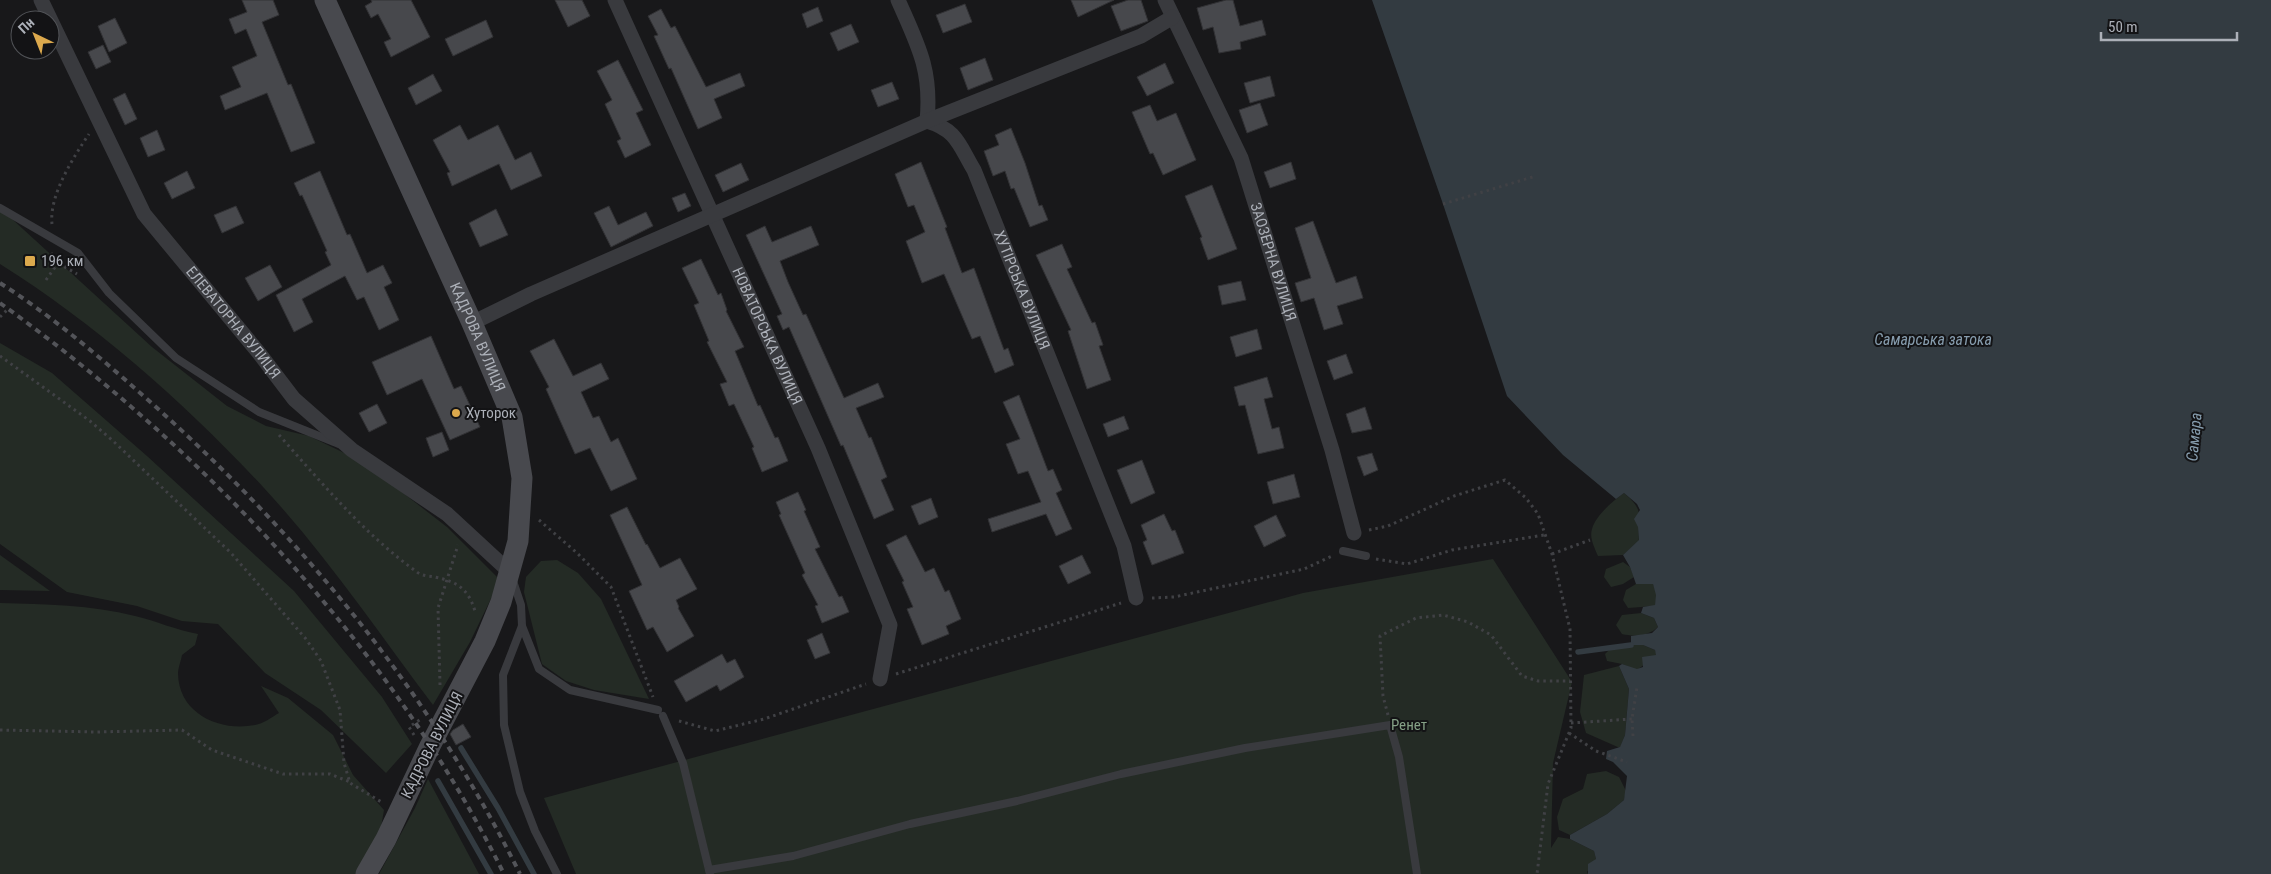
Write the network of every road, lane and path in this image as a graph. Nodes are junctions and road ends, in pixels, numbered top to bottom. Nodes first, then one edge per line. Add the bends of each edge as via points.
1 (41, 0) edge
2 (325, 0) edge
3 (615, 0) edge
4 (898, 0) edge
5 (1165, 0) edge
6 (1173, 17) junction
7 (99, 120) junction
8 (927, 121) junction
9 (1536, 176) dead end
10 (1443, 204) dead end
11 (0, 208) edge
12 (712, 214) junction
13 (34, 229) junction
14 (53, 240) junction
15 (58, 263) junction
16 (84, 278) dead end
17 (46, 280) dead end
18 (8, 309) dead end
19 (0, 316) edge
20 (472, 323) junction
21 (0, 356) edge
22 (278, 434) dead end
23 (352, 450) junction
24 (521, 505) junction
25 (463, 529) junction
26 (1354, 533) joint
27 (1544, 535) junction
28 (1590, 540) dead end
29 (1343, 551) joint
30 (1552, 554) junction
31 (1366, 556) joint
32 (511, 574) junction
33 (446, 580) junction
34 (1136, 598) junction
35 (522, 626) junction
36 (485, 641) junction
37 (880, 679) junction
38 (1570, 681) junction
39 (1637, 687) dead end
40 (441, 690) dead end
41 (660, 713) junction
42 (428, 715) dead end
43 (1632, 719) junction
44 (1571, 723) junction
45 (1390, 725) junction
46 (0, 730) edge
47 (1569, 733) junction
48 (1633, 736) dead end
49 (418, 740) dead end
50 (1627, 762) dead end
51 (350, 783) junction
52 (397, 814) junction
53 (710, 872) edge
54 (366, 874) edge
55 (557, 874) edge
56 (1417, 874) edge
57 (1537, 874) edge

1 - 7 street, ЕЛЕВАТОРНА ВУЛИЦЯ
2 - 20 street, КАДРОВА ВУЛИЦЯ
3 - 12 street, НОВАТОРСЬКА ВУЛИЦЯ
4 - 8 street via 922,53 928,78
5 - 6 street, ЗАОЗЕРНА ВУЛИЦЯ
6 - 8 street via 1141,36
6 - 26 street, ЗАОЗЕРНА ВУЛИЦЯ via 1241,158 1332,450
7 - 14 path via 69,165 56,197 51,219
7 - 23 street, ЕЛЕВАТОРНА ВУЛИЦЯ via 144,214 294,399
8 - 12 street
8 - 34 street, ХУТІРСЬКА ВУЛИЦЯ via 943,126 954,136 974,170 1124,546
9 - 10 path
11 - 13 lane
12 - 20 street
12 - 37 street, НОВАТОРСЬКА ВУЛИЦЯ via 818,448 890,625
13 - 14 lane
13 - 15 path
14 - 23 lane via 78,253 110,293 176,358 258,412
15 - 16 path
15 - 17 path
18 - 19 path
20 - 24 street, КАДРОВА ВУЛИЦЯ via 512,417 522,478
21 - 51 path via 112,440 231,552 306,639 321,661 340,710 344,763
22 - 33 path via 344,507 392,553 419,574
23 - 25 street, ЕЛЕВАТОРНА ВУЛИЦЯ via 448,514
24 - 32 street, КАДРОВА ВУЛИЦЯ
24 - 41 path via 611,587
25 - 32 street, ЕЛЕВАТОРНА ВУЛИЦЯ
25 - 33 path
26 - 27 path via 1388,526 1454,496 1505,480 1526,498 1538,514
27 - 30 path
27 - 31 path via 1452,550 1407,564 1383,562
28 - 30 path
29 - 31 lane
29 - 34 path via 1304,569 1174,597
30 - 38 path via 1570,629
32 - 35 lane via 521,605
32 - 36 street, КАДРОВА ВУЛИЦЯ
33 - 36 path via 455,582 471,597
33 - 40 path via 438,608
34 - 37 path
35 - 41 lane via 539,669 570,690
35 - 55 lane via 503,675 504,725 520,792 535,832
36 - 52 street, КАДРОВА ВУЛИЦЯ
37 - 41 path via 764,719 715,731
38 - 44 path
38 - 45 path via 1538,681 1522,676 1491,634 1468,622 1443,615 1416,618 1380,636 1383,696
39 - 43 path
41 - 53 lane via 683,763
42 - 49 path via 409,727
43 - 44 path
43 - 48 path
44 - 47 path
45 - 53 lane via 1245,748 1121,774 910,824 793,856
45 - 56 lane via 1399,757
46 - 51 path via 182,730 212,750 283,774 330,774
47 - 50 path via 1596,751
47 - 57 path via 1548,784
51 - 52 path
52 - 54 street, КАДРОВА ВУЛИЦЯ

